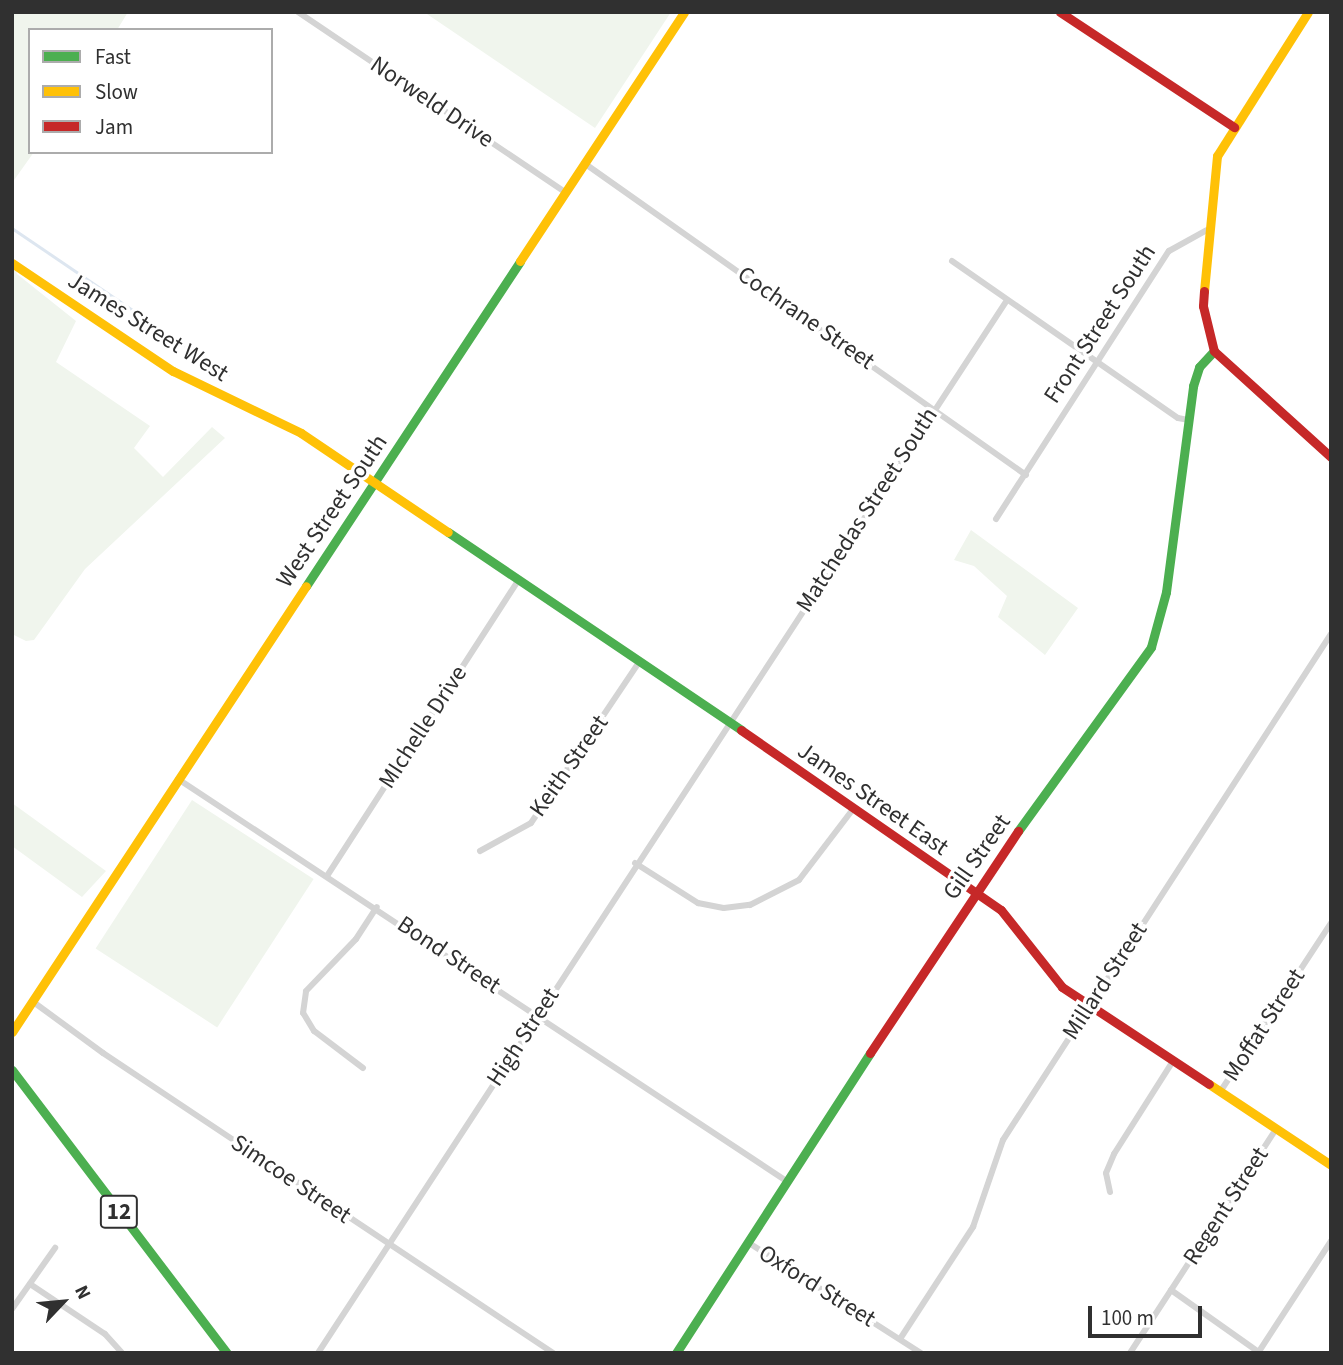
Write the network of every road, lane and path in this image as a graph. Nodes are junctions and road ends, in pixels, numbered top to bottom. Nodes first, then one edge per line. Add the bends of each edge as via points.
1 (298, 12) edge
2 (684, 12) edge
3 (1060, 12) edge
4 (1308, 12) edge
5 (1234, 127) junction
6 (584, 163) junction
7 (565, 192) junction
8 (1208, 230) junction
9 (952, 261) dead end
10 (12, 263) edge
11 (1007, 300) junction
12 (1214, 351) junction
13 (1095, 361) junction
14 (934, 408) junction
15 (1188, 420) junction
16 (1331, 457) edge
17 (1026, 475) junction
18 (374, 483) junction
19 (996, 519) dead end
20 (519, 579) junction
21 (1331, 634) edge
22 (640, 661) junction
23 (728, 721) junction
24 (178, 779) junction
25 (853, 809) junction
26 (480, 851) dead end
27 (635, 863) junction
28 (327, 876) junction
29 (974, 892) junction
30 (377, 907) junction
31 (1331, 923) edge
32 (32, 1001) junction
33 (1089, 1005) junction
34 (537, 1015) junction
35 (12, 1032) edge
36 (1173, 1061) junction
37 (363, 1068) dead end
38 (12, 1070) edge
39 (1220, 1092) junction
40 (1276, 1129) junction
41 (1331, 1165) edge
42 (788, 1182) junction
43 (1110, 1192) dead end
44 (1331, 1241) edge
45 (749, 1243) junction
46 (388, 1244) junction
47 (55, 1248) dead end
48 (30, 1284) junction
49 (1171, 1290) junction
50 (12, 1309) edge
51 (900, 1339) junction
52 (1259, 1352) edge
53 (122, 1353) edge
54 (227, 1353) edge
55 (318, 1353) edge
56 (553, 1353) edge
57 (677, 1353) edge
58 (921, 1353) edge
59 (1130, 1353) edge

1 - 7 street, Norweld Drive
2 - 6 main road, West Street South
3 - 5 main road
4 - 5 main road
5 - 8 main road via 1217,156
6 - 7 main road, West Street South
6 - 14 street, Cochrane Street
7 - 18 main road, West Street South
8 - 12 main road via 1203,306
8 - 13 street, Front Street South via 1169,251
9 - 11 street
10 - 18 main road, James Street West via 173,371 207,391 286,424
11 - 13 street
11 - 14 street, Matchedas Street South
12 - 15 main road, Gill Street via 1197,370
12 - 16 main road
13 - 15 street
13 - 17 street, Front Street South
14 - 17 street, Cochrane Street
14 - 23 street, Matchedas Street South
15 - 29 main road, Gill Street via 1166,592 1151,647
17 - 19 street, Front Street South
18 - 20 main road, James Street East
18 - 24 main road, West Street South
20 - 22 main road, James Street East
20 - 28 street, MIchelle Drive
21 - 33 street, Millard Street
22 - 23 main road, James Street East
22 - 26 street, Keith Street via 531,823
23 - 25 main road, James Street East
23 - 27 street, High Street
24 - 28 street, Bond Street
24 - 32 main road, West Street South
25 - 27 street via 799,880 750,905 724,908 698,903
25 - 29 main road, James Street East
27 - 34 street, High Street
28 - 30 street, Bond Street
29 - 33 main road, James Street East via 1017,925 1051,976
29 - 42 main road, Gill Street
30 - 34 street, Bond Street
30 - 37 street via 356,939 306,991 303,1013 314,1031
31 - 39 street, Moffat Street
32 - 35 main road, West Street South
32 - 46 street, Simcoe Street
33 - 36 main road, James Street East
33 - 51 street, Millard Street via 1003,1140 973,1227
34 - 42 street, Bond Street
34 - 46 street, High Street
36 - 39 main road, James Street East
36 - 43 street via 1114,1154 1106,1172
38 - 54 main road, 12
39 - 40 main road, James Street East
40 - 41 main road, James Street East
40 - 49 street, Regent Street
42 - 45 main road, Gill Street
44 - 52 street
45 - 51 street, Oxford Street
45 - 57 main road, Gill Street
46 - 55 street, High Street
46 - 56 street, Simcoe Street
47 - 48 street
48 - 50 street
48 - 53 street via 104,1334
49 - 52 street
49 - 59 street, Regent Street
51 - 58 street, Oxford Street

